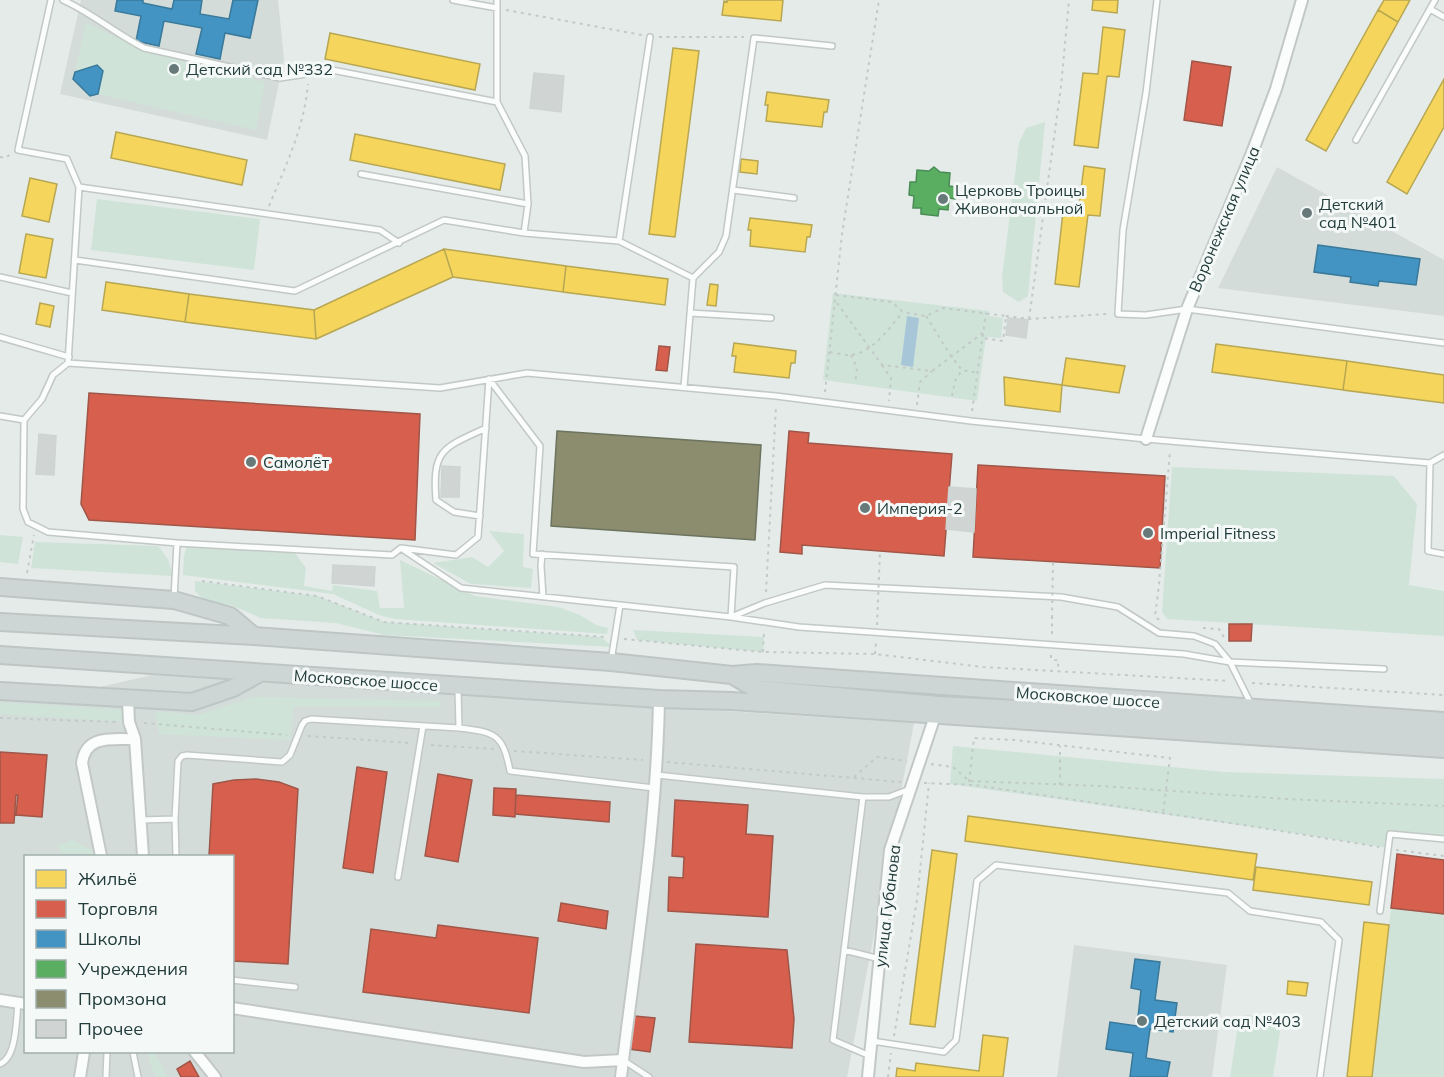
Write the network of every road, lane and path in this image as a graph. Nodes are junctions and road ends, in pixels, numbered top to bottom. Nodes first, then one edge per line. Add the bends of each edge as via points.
1 (51, 0) edge
2 (63, 0) edge
3 (453, 0) edge
4 (497, 0) edge
5 (879, 0) edge
6 (1069, 0) edge
7 (1157, 0) edge
8 (1302, 0) edge
9 (1436, 0) edge
10 (497, 8) junction
11 (1430, 9) junction
12 (1444, 17) edge
13 (650, 36) junction
14 (754, 38) junction
15 (832, 46) dead end
16 (309, 73) junction
17 (497, 102) junction
18 (1356, 140) dead end
19 (361, 174) dead end
20 (79, 187) junction
21 (733, 190) junction
22 (794, 198) dead end
23 (528, 204) junction
24 (265, 214) junction
25 (524, 233) junction
26 (619, 241) junction
27 (399, 243) junction
28 (75, 260) junction
29 (0, 277) edge
30 (693, 278) junction
31 (72, 293) junction
32 (836, 295) junction
33 (835, 302) junction
34 (1187, 309) junction
35 (903, 312) junction
36 (690, 313) junction
37 (986, 313) junction
38 (1118, 314) junction
39 (926, 316) junction
40 (1006, 316) junction
41 (771, 318) dead end
42 (1029, 319) junction
43 (984, 332) junction
44 (0, 337) edge
45 (983, 338) junction
46 (1444, 343) edge
47 (869, 347) junction
48 (830, 352) junction
49 (851, 355) junction
50 (951, 356) junction
51 (69, 360) junction
52 (882, 365) junction
53 (962, 370) junction
54 (932, 371) junction
55 (978, 373) junction
56 (489, 379) junction
57 (855, 383) dead end
58 (684, 387) junction
59 (776, 396) junction
60 (952, 396) dead end
61 (824, 401) junction
62 (888, 410) junction
63 (916, 414) junction
64 (0, 416) edge
65 (24, 420) junction
66 (971, 421) junction
67 (486, 428) junction
68 (1146, 439) junction
69 (1171, 441) junction
70 (1444, 455) edge
71 (1430, 463) junction
72 (480, 516) junction
73 (36, 526) junction
74 (177, 543) junction
75 (401, 548) junction
76 (880, 551) dead end
77 (542, 554) junction
78 (1444, 554) edge
79 (1053, 562) dead end
80 (27, 574) dead end
81 (202, 581) dead end
82 (0, 587) edge
83 (543, 597) junction
84 (174, 600) junction
85 (765, 603) junction
86 (620, 605) junction
87 (731, 617) junction
88 (0, 622) edge
89 (765, 622) junction
90 (877, 624) dead end
91 (1052, 624) dead end
92 (1163, 626) dead end
93 (1197, 628) dead end
94 (254, 636) junction
95 (614, 638) junction
96 (763, 652) junction
97 (0, 655) edge
98 (611, 662) junction
99 (1230, 662) junction
100 (1238, 662) junction
101 (1384, 669) dead end
102 (1057, 670) dead end
103 (260, 673) junction
104 (732, 675) junction
105 (458, 686) junction
106 (756, 689) junction
107 (0, 692) edge
108 (659, 699) junction
109 (128, 700) junction
110 (732, 701) junction
111 (937, 710) junction
112 (1257, 715) junction
113 (0, 718) edge
114 (1444, 721) edge
115 (129, 722) junction
116 (423, 726) junction
117 (459, 728) junction
118 (1444, 734) edge
119 (298, 736) junction
120 (135, 739) junction
121 (420, 744) junction
122 (1060, 746) junction
123 (1444, 749) edge
124 (506, 750) junction
125 (658, 761) junction
126 (920, 763) junction
127 (657, 775) junction
128 (853, 777) junction
129 (929, 783) junction
130 (969, 783) junction
131 (913, 785) junction
132 (1060, 785) junction
133 (656, 789) junction
134 (1166, 789) junction
135 (863, 796) junction
136 (1444, 806) edge
137 (1163, 814) junction
138 (175, 819) junction
139 (141, 820) junction
140 (1444, 839) edge
141 (1388, 848) junction
142 (101, 855) edge
143 (143, 855) edge
144 (176, 855) edge
145 (1444, 856) edge
146 (398, 877) dead end
147 (1380, 911) dead end
148 (844, 950) junction
149 (880, 959) junction
150 (234, 980) edge
151 (294, 987) dead end
152 (0, 1000) edge
153 (22, 1003) edge
154 (234, 1008) edge
155 (872, 1041) junction
156 (893, 1044) junction
157 (84, 1053) edge
158 (107, 1053) edge
159 (133, 1053) edge
160 (196, 1053) edge
161 (870, 1056) junction
162 (623, 1060) junction
163 (0, 1064) edge
164 (80, 1077) edge
165 (105, 1077) edge
166 (138, 1077) edge
167 (215, 1077) edge
168 (621, 1077) edge
169 (650, 1077) edge
170 (868, 1077) edge
171 (888, 1077) edge
172 (1320, 1077) edge

1 - 20 lane via 18,150 67,159
2 - 16 lane via 144,48 280,78
3 - 10 lane
4 - 10 lane
5 - 32 path
6 - 42 path
7 - 38 lane via 1123,230
8 - 34 street, Воронежская улица via 1276,89
9 - 11 lane
10 - 13 path
10 - 17 lane
11 - 12 lane
11 - 18 lane
13 - 14 path
13 - 26 lane
14 - 15 lane
14 - 21 lane
16 - 17 lane via 332,70
16 - 24 path via 306,108 292,153
17 - 23 lane via 525,156
19 - 23 lane
20 - 24 lane
20 - 28 lane
21 - 22 lane
21 - 30 lane via 726,236 719,252
23 - 25 lane
24 - 27 lane via 380,230
25 - 26 lane
25 - 27 lane via 444,220
26 - 30 lane
27 - 28 lane via 296,291
28 - 31 lane
29 - 31 lane
30 - 36 lane
31 - 51 lane
32 - 33 path
32 - 35 path via 892,302
33 - 47 path
33 - 48 path
34 - 38 lane via 1146,315
34 - 46 lane
34 - 68 street, Воронежская улица
35 - 39 path
35 - 47 path
36 - 41 lane
36 - 58 lane
37 - 39 path via 943,308
37 - 40 path
37 - 43 path
38 - 42 path
39 - 50 path
40 - 42 path
40 - 45 path via 1003,340
43 - 45 path
43 - 50 path
44 - 51 lane
45 - 55 path
47 - 49 path
47 - 52 path
48 - 49 path
48 - 61 path
49 - 57 path via 857,368
50 - 53 path
50 - 54 path
51 - 56 lane via 440,388
51 - 65 lane via 53,375 42,399
52 - 54 path
52 - 62 path via 891,378
53 - 55 path
53 - 60 path
54 - 63 path via 920,382
55 - 66 path
56 - 58 lane via 527,373
56 - 67 lane
56 - 77 lane via 540,446 533,554
58 - 59 lane
59 - 61 lane
59 - 85 path
61 - 62 lane
62 - 63 lane
63 - 66 lane
64 - 65 lane
65 - 73 lane via 23,509 28,522
66 - 68 lane
67 - 72 lane
67 - 72 lane via 455,442 441,454 434,474 436,500 454,512
68 - 69 lane
69 - 71 lane
69 - 92 path via 1155,616
70 - 71 lane
71 - 78 lane via 1428,551
72 - 75 lane via 478,537 456,555
73 - 74 lane via 48,532
73 - 80 path
74 - 75 lane via 392,555
74 - 84 lane
75 - 83 lane via 461,588
76 - 90 path, bridge
77 - 83 lane
77 - 87 lane via 734,567
79 - 91 path, bridge
81 - 95 path via 317,596 384,622
82 - 84 main road
83 - 86 lane
84 - 94 main road via 230,616
85 - 87 lane
85 - 99 lane via 825,585 1061,597 1118,607 1159,633 1194,636 1215,644
86 - 87 lane
86 - 95 lane
87 - 89 lane
88 - 94 main road, Московское шоссе
89 - 96 path
89 - 99 lane via 1184,654
93 - 100 path via 1219,629
94 - 98 main road, Московское шоссе
95 - 96 path
95 - 98 lane
96 - 102 path via 875,654 983,667
97 - 103 main road, Московское шоссе
98 - 104 main road, Московское шоссе
99 - 100 lane
99 - 112 lane
100 - 101 lane
103 - 105 main road, Московское шоссе
103 - 109 main road via 233,688 192,702
104 - 106 main road, Московское шоссе
104 - 112 main road, Московское шоссе via 757,673
105 - 108 main road, Московское шоссе
105 - 117 lane
106 - 110 main road, Московское шоссе
106 - 111 main road, Московское шоссе
107 - 109 main road
108 - 110 main road, Московское шоссе
108 - 125 street
109 - 115 street
110 - 111 main road, Московское шоссе
111 - 112 main road, Московское шоссе
111 - 123 main road, Московское шоссе
111 - 126 street, улица Губанова
112 - 114 main road, Московское шоссе
112 - 118 main road, Московское шоссе
113 - 115 path
115 - 119 path
115 - 120 street
116 - 117 lane
116 - 119 lane via 311,719 302,724
116 - 121 lane
117 - 124 lane via 486,731
119 - 121 path
119 - 138 lane via 290,755 282,762 182,756 178,761
120 - 139 street
120 - 142 street via 97,741 83,753
121 - 124 path
121 - 146 lane
122 - 130 path via 974,738
122 - 132 path
122 - 134 path via 1170,758
124 - 125 path
124 - 133 lane via 510,771
125 - 127 street
125 - 128 path
126 - 128 path via 878,757
126 - 130 path via 953,767
126 - 131 street, улица Губанова
127 - 133 street
127 - 135 lane
128 - 131 path
129 - 130 path
129 - 131 path
129 - 156 path via 917,900
130 - 132 path
130 - 137 path
131 - 135 lane via 890,797
131 - 149 street, улица Губанова via 890,850
132 - 134 path
133 - 162 street
134 - 136 path
134 - 137 path
135 - 148 lane
137 - 141 path
138 - 139 lane
138 - 144 lane
139 - 143 street
140 - 141 lane via 1390,834
141 - 145 path
141 - 147 lane
148 - 149 lane
148 - 161 lane via 833,1040
149 - 155 street, улица Губанова
150 - 151 lane
152 - 153 street
153 - 163 lane via 12,1052
154 - 162 street via 584,1062
155 - 156 lane
155 - 161 street, улица Губанова
156 - 171 path
156 - 172 lane via 944,1052 956,1040 977,881 996,865 1228,893 1250,911 1321,922 1338,940
157 - 164 street
158 - 165 lane
159 - 166 lane
160 - 167 street
161 - 170 street, улица Губанова
162 - 168 street
162 - 169 lane

